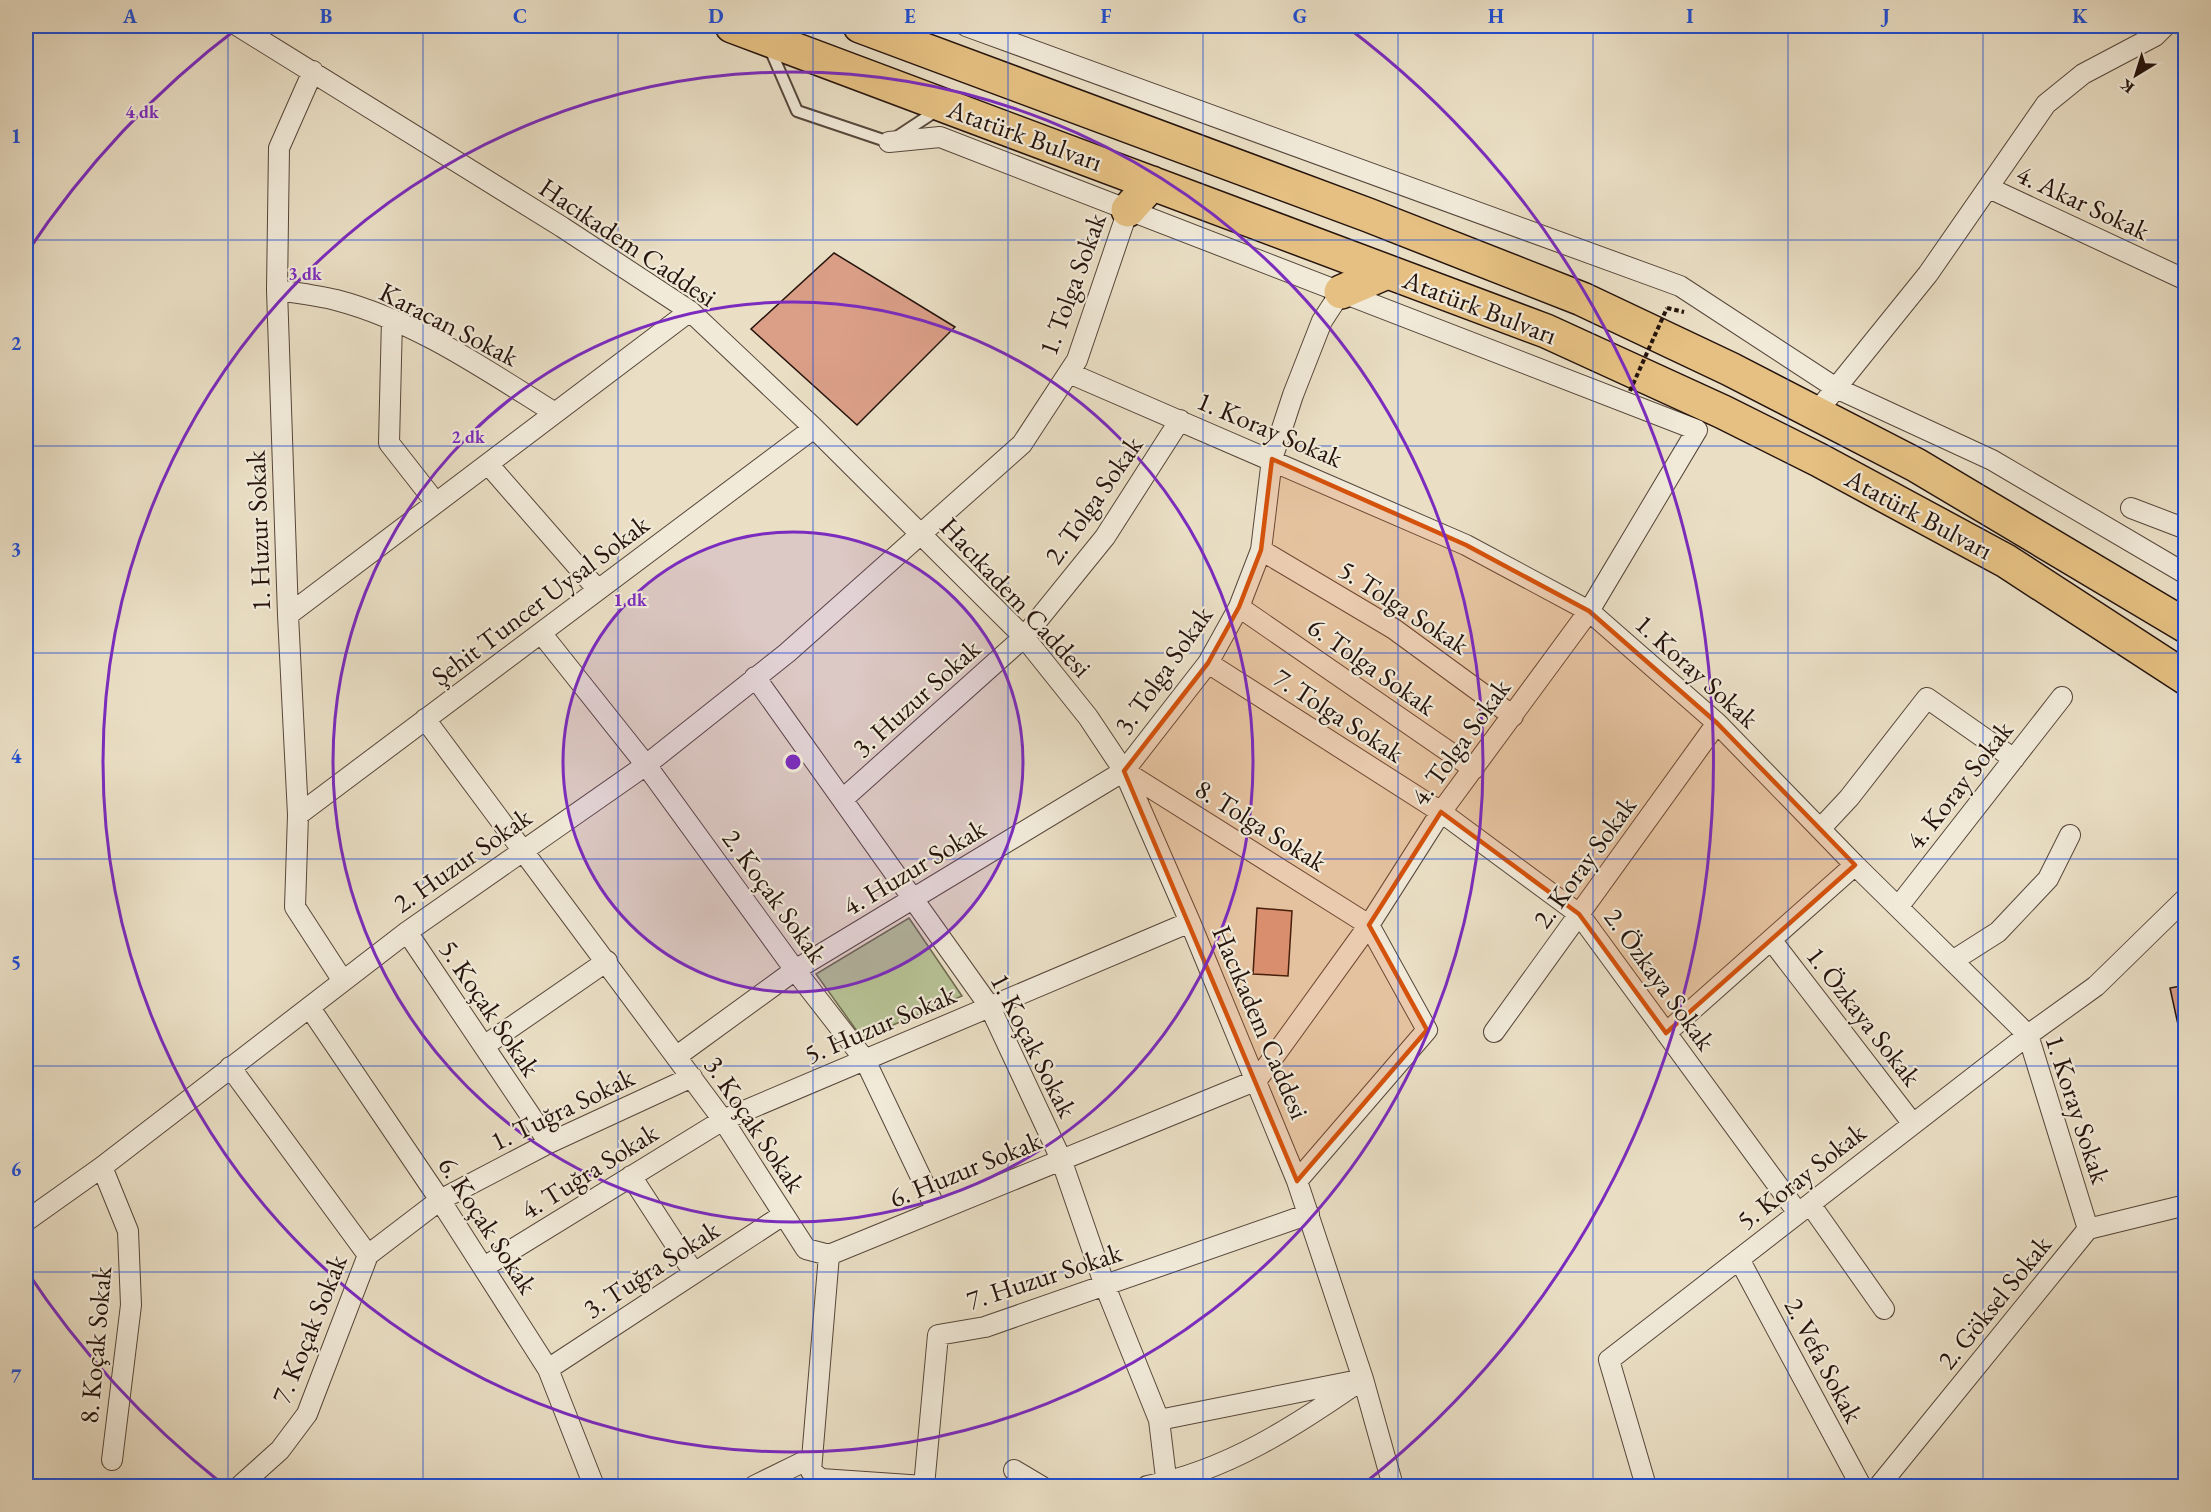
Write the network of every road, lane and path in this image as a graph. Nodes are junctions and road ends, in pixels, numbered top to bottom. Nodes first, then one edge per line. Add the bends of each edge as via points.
1 (238, 26) edge
2 (732, 26) edge
3 (860, 26) edge
4 (966, 26) edge
5 (2165, 26) edge
6 (766, 38) junction
7 (313, 71) junction
8 (944, 105) junction
9 (889, 142) junction
10 (1152, 183) junction
11 (1989, 188) junction
12 (1128, 210) junction
13 (1387, 272) junction
14 (2186, 280) edge
15 (277, 290) junction
16 (1341, 292) junction
17 (1667, 308) dead end
18 (690, 311) junction
19 (392, 319) junction
20 (1069, 373) junction
21 (1836, 388) junction
22 (1630, 391) dead end
23 (555, 413) junction
24 (1815, 414) junction
25 (1180, 420) junction
26 (1710, 421) junction
27 (814, 428) junction
28 (1272, 459) junction
29 (488, 464) junction
30 (436, 503) junction
31 (2131, 508) dead end
32 (2186, 529) edge
33 (920, 533) junction
34 (1261, 550) junction
35 (2186, 574) edge
36 (598, 590) junction
37 (1239, 607) junction
38 (1589, 611) junction
39 (288, 615) junction
40 (2186, 626) edge
41 (541, 633) junction
42 (1024, 637) junction
43 (1208, 663) junction
44 (755, 677) junction
45 (2186, 678) edge
46 (2062, 697) dead end
47 (1513, 716) junction
48 (426, 719) junction
49 (1717, 723) junction
50 (2014, 759) junction
51 (646, 765) junction
52 (1474, 769) junction
53 (1124, 771) junction
54 (843, 800) junction
55 (1442, 812) junction
56 (298, 815) junction
57 (1820, 828) junction
58 (2070, 835) dead end
59 (524, 848) junction
60 (1855, 865) junction
61 (914, 898) junction
62 (2186, 898) edge
63 (1898, 907) junction
64 (1580, 914) junction
65 (1190, 922) junction
66 (1369, 925) junction
67 (407, 932) junction
68 (1772, 941) junction
69 (1954, 960) junction
70 (607, 961) junction
71 (795, 970) junction
72 (343, 981) junction
73 (990, 1007) junction
74 (310, 1008) junction
75 (1494, 1032) dead end
76 (1666, 1033) junction
77 (2028, 1035) junction
78 (483, 1046) junction
79 (677, 1056) junction
80 (865, 1060) junction
81 (230, 1067) junction
82 (692, 1077) junction
83 (1257, 1080) junction
84 (723, 1120) junction
85 (1913, 1124) junction
86 (549, 1143) junction
87 (1062, 1159) junction
88 (102, 1167) junction
89 (631, 1176) junction
90 (1297, 1181) junction
91 (440, 1200) junction
92 (2186, 1205) edge
93 (1804, 1208) junction
94 (936, 1209) junction
95 (1310, 1214) junction
96 (783, 1215) junction
97 (26, 1221) edge
98 (2088, 1229) junction
99 (368, 1255) junction
100 (829, 1255) junction
101 (1738, 1259) junction
102 (484, 1267) junction
103 (694, 1273) junction
104 (1105, 1286) junction
105 (1884, 1309) dead end
106 (548, 1369) junction
107 (1363, 1379) junction
108 (1159, 1420) junction
109 (811, 1458) junction
110 (112, 1460) dead end
111 (1014, 1470) dead end
112 (1160, 1485) edge
113 (240, 1486) edge
114 (594, 1486) edge
115 (754, 1486) edge
116 (924, 1486) edge
117 (1041, 1486) edge
118 (1393, 1486) edge
119 (1646, 1486) edge
120 (1861, 1486) edge
121 (1879, 1486) edge

1 - 7 street, Hacıkadem Caddesi
2 - 6 highway, Atatürk Bulvarı
3 - 24 highway, Atatürk Bulvarı via 1582,299
4 - 21 street via 1680,286
5 - 11 street via 2155,36 2083,74 2046,104
6 - 8 highway, Atatürk Bulvarı
6 - 9 lane via 797,111
7 - 15 street, 1. Huzur Sokak via 279,148
7 - 18 street, Hacıkadem Caddesi
8 - 9 lane
8 - 10 highway, Atatürk Bulvarı
9 - 12 street via 940,137
10 - 12 highway
10 - 13 highway, Atatürk Bulvarı
11 - 14 street, 4. Akar Sokak
11 - 21 street via 1928,274
12 - 16 street
12 - 20 street, 1. Tolga Sokak via 1077,360
13 - 16 highway
13 - 26 highway, Atatürk Bulvarı via 1546,331
15 - 19 street, Karacan Sokak via 335,299
15 - 39 street, 1. Huzur Sokak
16 - 26 street
16 - 28 street, 3. Tolga Sokak via 1322,321
17 - 22 path, bridge
18 - 23 street
18 - 27 street, Hacıkadem Caddesi
19 - 23 street, Karacan Sokak via 463,355
19 - 30 street via 389,443
20 - 25 street, 1. Koray Sokak
20 - 33 street, 1. Tolga Sokak via 1022,444
21 - 24 street
21 - 35 street via 1992,460
23 - 29 street
24 - 40 highway, Atatürk Bulvarı via 1916,465
25 - 28 street, 1. Koray Sokak
25 - 42 street, 2. Tolga Sokak via 1105,537
26 - 38 street, 4. Tolga Sokak
26 - 45 highway, Atatürk Bulvarı via 1819,460 2007,561
27 - 33 street, Hacıkadem Caddesi
27 - 36 street, Şehit Tuncer Uysal Sokak
28 - 34 street, 3. Tolga Sokak
28 - 38 street, 1. Koray Sokak via 1466,545
29 - 30 street
29 - 36 street
30 - 39 street
31 - 32 street
33 - 42 street, Hacıkadem Caddesi
33 - 44 street, 2. Huzur Sokak
34 - 37 street, 3. Tolga Sokak
34 - 47 street, 5. Tolga Sokak via 1394,629
36 - 41 street, Şehit Tuncer Uysal Sokak
37 - 43 street, 3. Tolga Sokak
37 - 52 street, 6. Tolga Sokak
38 - 47 street, 4. Tolga Sokak
38 - 49 street, 1. Koray Sokak
39 - 56 street, 1. Huzur Sokak
41 - 48 street, Şehit Tuncer Uysal Sokak
41 - 51 street, 2. Koçak Sokak
42 - 53 street, Hacıkadem Caddesi via 1088,717
42 - 54 street, 3. Huzur Sokak
43 - 53 street, 3. Tolga Sokak
43 - 55 street, 7. Tolga Sokak
44 - 51 street, 2. Huzur Sokak
44 - 54 street, 1. Koçak Sokak
46 - 50 street, 4. Koray Sokak
47 - 52 street, 4. Tolga Sokak
48 - 56 street, Şehit Tuncer Uysal Sokak
48 - 59 street, 3. Koçak Sokak
49 - 57 street, 1. Koray Sokak
49 - 64 street, 2. Koray Sokak
50 - 57 street via 1927,698 1849,798
50 - 63 street, 4. Koray Sokak
51 - 59 street, 2. Huzur Sokak
51 - 71 street, 2. Koçak Sokak
52 - 55 street, 4. Tolga Sokak
53 - 61 street, 4. Huzur Sokak
53 - 65 street, Hacıkadem Caddesi
53 - 66 street, 8. Tolga Sokak
54 - 61 street, 1. Koçak Sokak
55 - 64 street, 2. Özkaya Sokak
55 - 66 street, 4. Tolga Sokak
56 - 72 street, 1. Huzur Sokak via 295,907
57 - 60 street, 1. Koray Sokak
58 - 69 street via 2048,879 1998,932
59 - 67 street, 2. Huzur Sokak
59 - 70 street, 3. Koçak Sokak
60 - 63 street, 1. Koray Sokak
60 - 68 street
61 - 71 street, 4. Huzur Sokak
61 - 73 street, 1. Koçak Sokak
62 - 77 street, 5. Koray Sokak via 2096,986
63 - 69 street, 1. Koray Sokak
64 - 75 street, 2. Koray Sokak
64 - 76 street, 2. Özkaya Sokak
65 - 73 street, 5. Huzur Sokak
65 - 83 street, Hacıkadem Caddesi
66 - 83 street, 4. Tolga Sokak
66 - 90 street via 1427,1030
67 - 72 street, 2. Huzur Sokak
67 - 78 street, 5. Koçak Sokak
68 - 76 street
68 - 85 street, 1. Özkaya Sokak
69 - 77 street, 1. Koray Sokak
70 - 78 street
70 - 79 street, 3. Koçak Sokak
71 - 79 street, 4. Huzur Sokak
71 - 80 street, 2. Koçak Sokak
72 - 74 street, 2. Huzur Sokak
73 - 80 street, 5. Huzur Sokak
73 - 87 street, 1. Koçak Sokak
74 - 81 street, 2. Huzur Sokak
74 - 91 street, 6. Koçak Sokak
76 - 93 street, 2. Özkaya Sokak
77 - 85 street, 5. Koray Sokak
77 - 98 street, 1. Koray Sokak
78 - 86 street, 5. Koçak Sokak
79 - 82 street, 3. Koçak Sokak
80 - 84 street, 5. Huzur Sokak
80 - 94 street, 2. Koçak Sokak
81 - 88 street, 2. Huzur Sokak
81 - 99 street, 7. Koçak Sokak
82 - 84 street, 3. Koçak Sokak
82 - 86 street, 1. Tuğra Sokak
83 - 87 street, 6. Huzur Sokak
83 - 90 street, Hacıkadem Caddesi
84 - 89 street, 4. Tuğra Sokak
84 - 96 street, 3. Koçak Sokak
85 - 93 street, 5. Koray Sokak
86 - 91 street, 1. Tuğra Sokak
87 - 94 street, 6. Huzur Sokak
87 - 104 street, 1. Koçak Sokak
88 - 97 street, 2. Huzur Sokak
88 - 110 street, 8. Koçak Sokak via 128,1231 131,1305
89 - 102 street, 4. Tuğra Sokak
89 - 103 street
90 - 95 street, Hacıkadem Caddesi
91 - 99 street, 1. Tuğra Sokak
91 - 102 street, 6. Koçak Sokak
92 - 98 street, 2. Göksel Sokak
93 - 101 street, 5. Koray Sokak
93 - 105 street, 2. Özkaya Sokak
94 - 100 street, 6. Huzur Sokak
95 - 104 street, 7. Huzur Sokak
95 - 107 street, Hacıkadem Caddesi
96 - 100 street, 3. Koçak Sokak via 806,1249
96 - 103 street, 3. Tuğra Sokak
98 - 121 street, 2. Göksel Sokak
99 - 113 street, 7. Koçak Sokak via 307,1414 280,1450
100 - 109 street
101 - 119 street, 5. Koray Sokak via 1609,1360
101 - 120 street, 2. Vefa Sokak
102 - 106 street, 6. Koçak Sokak
103 - 106 street, 3. Tuğra Sokak
104 - 108 street, 1. Koçak Sokak
104 - 116 street, 7. Huzur Sokak via 985,1327 938,1335
106 - 114 street, 6. Koçak Sokak
107 - 108 street
107 - 112 street via 1305,1419 1241,1454
107 - 118 street, Hacıkadem Caddesi
108 - 112 street, 1. Koçak Sokak
109 - 115 street
109 - 116 street via 811,1471 821,1479
111 - 117 street

